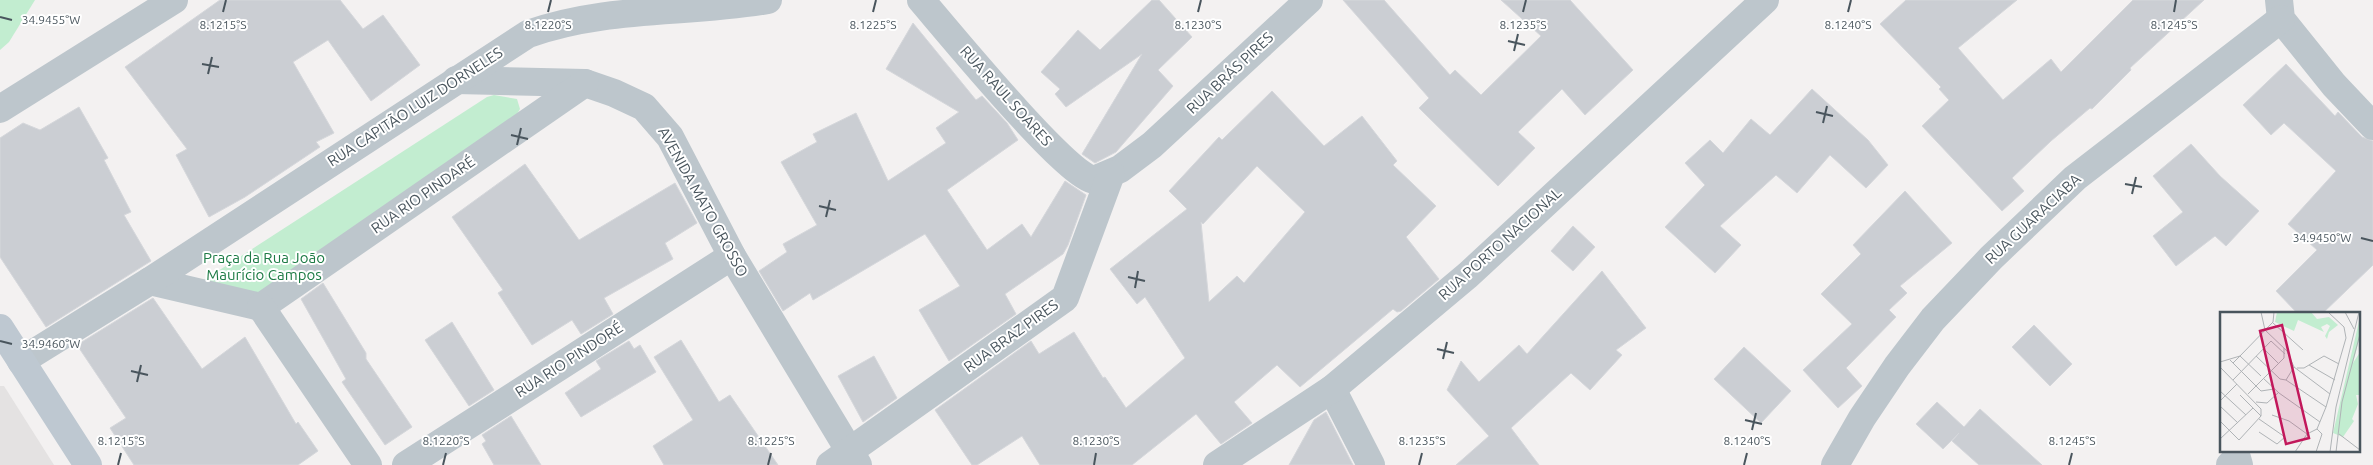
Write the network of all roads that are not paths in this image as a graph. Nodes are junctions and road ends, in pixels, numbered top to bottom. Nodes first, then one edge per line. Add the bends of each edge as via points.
1 (174, 0) edge
2 (768, 0) edge
3 (922, 0) edge
4 (1309, 0) edge
5 (1765, 0) edge
6 (2280, 10) edge
7 (456, 80) junction
8 (585, 83) junction
9 (0, 109) edge
10 (2373, 126) edge
11 (1105, 176) junction
12 (732, 256) junction
13 (150, 281) junction
14 (261, 307) junction
15 (0, 328) edge
16 (11, 362) edge
17 (1332, 389) junction
18 (846, 461) edge
19 (88, 465) edge
20 (368, 465) edge
21 (406, 465) edge
22 (1217, 465) edge
23 (1371, 465) edge
24 (1834, 465) edge

1 - 9 street
2 - 7 street, RUA CAPITÃO LUIZ DORNELES via 588,17 552,25 528,34
3 - 11 street, RUA RAUL SOARES via 1070,166 1087,178
4 - 11 street, RUA BRÁS PIRES via 1152,146
5 - 17 street, RUA PORTO NACIONAL via 1468,275
6 - 10 street via 2334,85
6 - 24 street, RUA GUARACIABA via 2076,178 1991,258 1933,319 1897,366
7 - 8 street, AVENIDA MATO GROSSO
7 - 13 street, RUA CAPITÃO LUIZ DORNELES
8 - 12 street, AVENIDA MATO GROSSO via 633,101 656,119 670,137
8 - 14 street, RUA RIO PINDARÉ
11 - 18 street, RUA BRAZ PIRES via 1065,298
12 - 18 street, AVENIDA MATO GROSSO
12 - 21 street, RUA RIO PINDORÉ
13 - 14 street
13 - 16 street, RUA CAPITÃO LUIZ DORNELES
14 - 20 street
15 - 16 main road
16 - 19 main road
17 - 22 street, RUA PORTO NACIONAL
17 - 23 street

